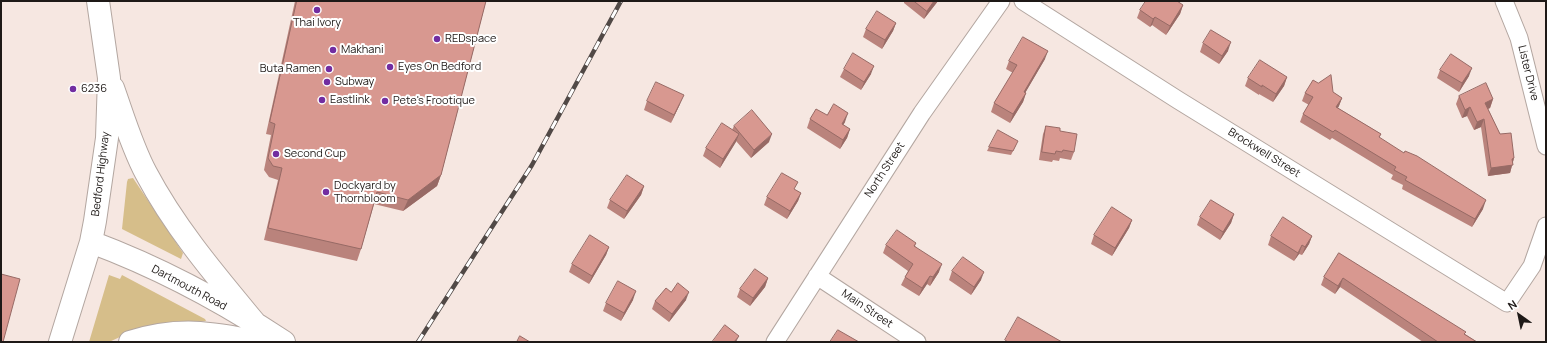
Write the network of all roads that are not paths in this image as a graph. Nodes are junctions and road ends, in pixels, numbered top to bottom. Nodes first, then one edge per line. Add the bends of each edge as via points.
1 (98, 1) edge
2 (1001, 1) edge
3 (1023, 1) edge
4 (1504, 1) edge
5 (109, 78) junction
6 (1546, 146) edge
7 (1546, 226) edge
8 (91, 242) junction
9 (817, 276) junction
10 (257, 332) edge
11 (60, 342) edge
12 (130, 342) edge
13 (284, 342) edge
14 (775, 342) edge
15 (917, 342) edge

1 - 5 main road, Bedford Highway
2 - 9 street, North Street via 922,113
3 - 7 street, Brockwell Street via 1171,96 1507,303 1532,266
4 - 6 street, Lister Drive via 1519,38
5 - 8 main road, Bedford Highway via 107,138
5 - 10 main road via 140,161 157,192
8 - 10 main road, Dartmouth Road via 170,277
8 - 11 main road, Bedford Highway
9 - 14 street, North Street
9 - 15 street, Main Street
10 - 12 main road via 184,332 160,334
10 - 13 main road, Dartmouth Road

